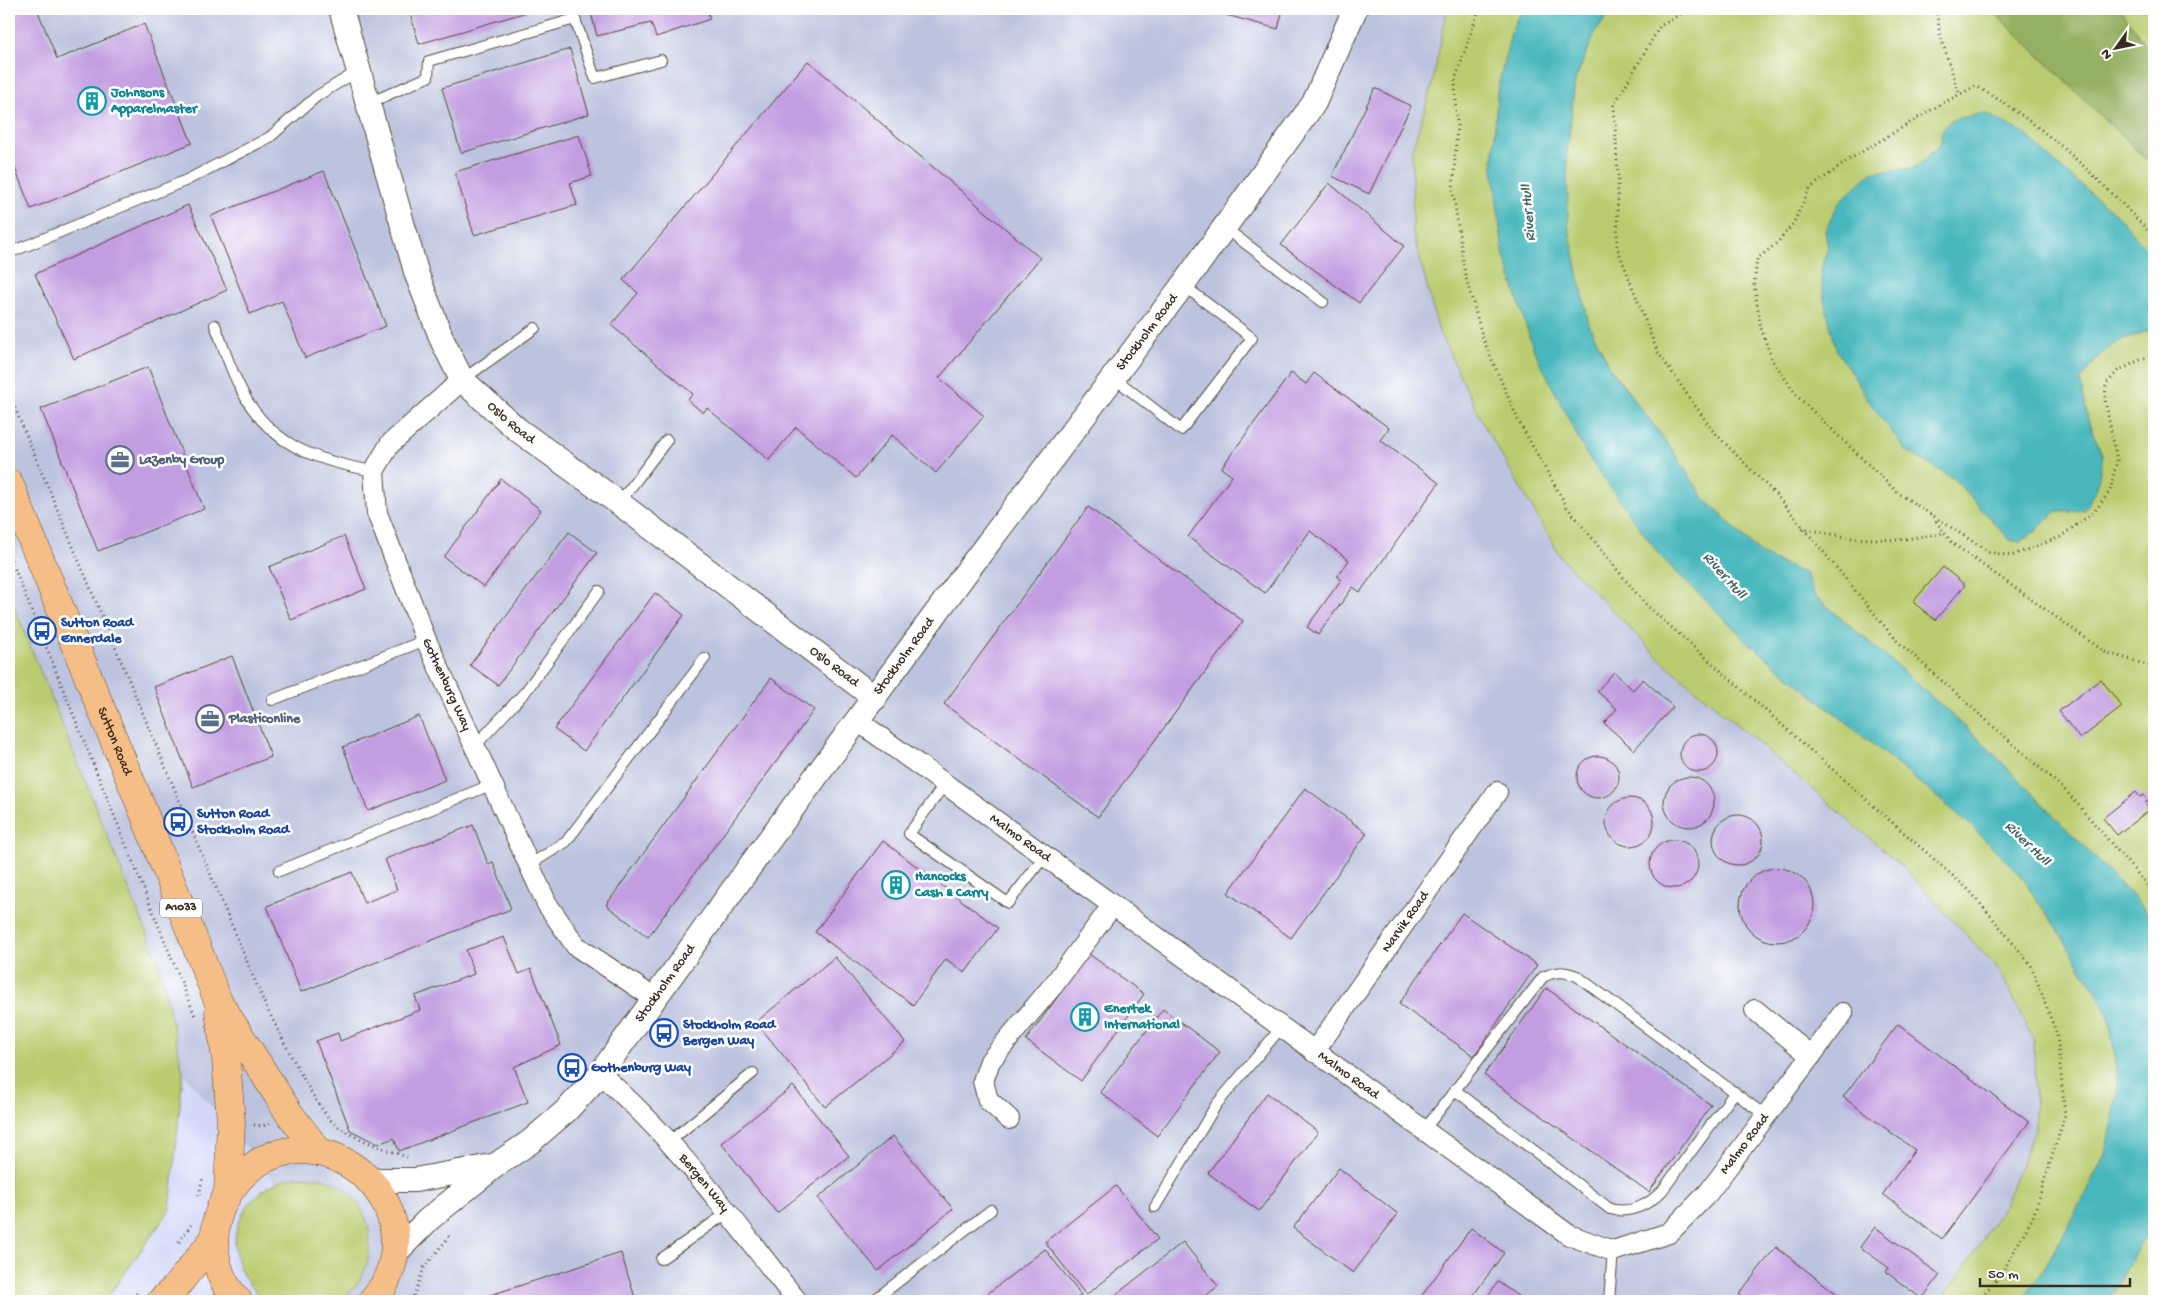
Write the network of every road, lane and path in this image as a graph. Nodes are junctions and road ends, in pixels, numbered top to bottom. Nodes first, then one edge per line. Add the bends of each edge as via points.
1 (341, 9) edge
2 (1355, 9) edge
3 (1479, 9) edge
4 (1689, 9) edge
5 (1936, 9) edge
6 (661, 60) dead end
7 (359, 70) junction
8 (1959, 94) junction
9 (368, 104) junction
10 (1225, 228) junction
11 (2154, 237) edge
12 (9, 250) edge
13 (1183, 285) junction
14 (1323, 302) dead end
15 (215, 325) dead end
16 (535, 328) dead end
17 (2154, 353) edge
18 (1113, 377) junction
19 (462, 380) junction
20 (9, 394) edge
21 (667, 440) dead end
22 (374, 471) junction
23 (9, 483) edge
24 (618, 502) junction
25 (1935, 519) junction
26 (1802, 528) junction
27 (1945, 533) junction
28 (9, 554) edge
29 (599, 591) dead end
30 (426, 640) junction
31 (705, 658) dead end
32 (2154, 667) edge
33 (875, 698) junction
34 (272, 700) dead end
35 (858, 721) junction
36 (475, 746) junction
37 (493, 784) junction
38 (944, 785) junction
39 (1497, 792) dead end
40 (1044, 857) junction
41 (529, 865) junction
42 (280, 871) dead end
43 (2154, 894) edge
44 (1112, 906) junction
45 (654, 998) junction
46 (218, 1001) junction
47 (1755, 1010) dead end
48 (1843, 1013) dead end
49 (197, 1021) dead end
50 (1281, 1028) junction
51 (1314, 1052) junction
52 (1811, 1056) junction
53 (753, 1073) dead end
54 (600, 1074) junction
55 (1455, 1090) junction
56 (1735, 1092) junction
57 (1766, 1116) junction
58 (1008, 1119) dead end
59 (1424, 1130) junction
60 (670, 1141) junction
61 (319, 1152) junction
62 (496, 1165) junction
63 (206, 1167) dead end
64 (370, 1180) junction
65 (415, 1180) junction
66 (228, 1192) junction
67 (198, 1196) dead end
68 (1155, 1207) dead end
69 (991, 1210) dead end
70 (727, 1213) junction
71 (193, 1215) dead end
72 (429, 1219) junction
73 (214, 1239) junction
74 (175, 1248) dead end
75 (1613, 1251) junction
76 (394, 1254) junction
77 (661, 1259) dead end
78 (379, 1295) edge
79 (161, 1301) edge
80 (238, 1301) edge
81 (412, 1301) edge
82 (798, 1301) edge
83 (873, 1301) edge
84 (1609, 1301) edge
85 (1977, 1301) edge

1 - 7 street, Oslo Road
2 - 10 street, Stockholm Road via 1314,103
3 - 85 path via 1455,80 1457,125 1453,191 1465,274 1483,339 1518,420 1567,507 1644,603 1970,891 2031,965 2057,1035 2065,1115 2033,1217 2000,1275
4 - 26 path via 1660,26 1614,105 1618,247 1657,350 1712,430 1778,497
5 - 8 path via 1940,34
6 - 9 lane via 596,78 575,19 429,61 428,77
7 - 9 street, Oslo Road
7 - 12 lane via 317,96 270,137 187,180 16,250
8 - 11 path via 1976,86 2015,109 2064,147
8 - 25 path via 1850,159 1810,188 1793,224 1757,259 1754,285 1761,328 1772,360 1798,397 1898,493
9 - 19 street, Oslo Road via 417,275 442,342
10 - 13 street, Stockholm Road
10 - 14 lane
13 - 18 street, Stockholm Road
13 - 18 lane via 1252,338 1181,430
15 - 22 lane via 239,386 276,434 313,457
16 - 19 lane
17 - 25 path via 2118,371 2106,384 2105,400 2117,460 2110,491 2087,517 2060,538 2011,556 1989,552
18 - 33 street, Stockholm Road
19 - 22 street via 390,444
19 - 24 street, Oslo Road via 518,430
20 - 65 path via 266,1007 313,1095 335,1125 369,1143 413,1159
21 - 24 lane
22 - 30 street, Gothenburg Way via 376,513
23 - 46 highway, Sutton Road / A1033
24 - 33 street, Oslo Road
25 - 27 path
26 - 27 path via 1851,538 1898,540
26 - 43 path via 1897,641 2067,792
27 - 32 path via 1952,543 2105,652
28 - 49 path
29 - 36 lane via 526,691
30 - 34 lane
30 - 36 street, Gothenburg Way
31 - 41 lane via 566,842
33 - 35 street, Stockholm Road
35 - 38 street, Malmo Road
35 - 45 street, Stockholm Road
36 - 37 street, Gothenburg Way
37 - 41 street, Gothenburg Way
37 - 42 lane
38 - 40 street, Malmo Road
38 - 40 lane via 909,834 1008,903
39 - 51 street, Narvik Road
40 - 44 street, Malmo Road
41 - 45 street, Gothenburg Way via 547,904 576,946
44 - 50 street, Malmo Road
44 - 58 street via 990,1061 983,1081 988,1100
45 - 54 street, Stockholm Road
46 - 61 highway, A1033 via 289,1113
46 - 66 highway, A1033 via 231,1122
47 - 52 street
48 - 52 street, Malmo Road
50 - 51 street, Malmo Road
50 - 68 lane via 1216,1105
51 - 59 street, Malmo Road
52 - 57 street, Malmo Road
53 - 60 lane
54 - 60 street, Bergen Way
54 - 62 street, Stockholm Road via 567,1110 530,1142
55 - 56 lane via 1543,977 1564,971 1577,976
55 - 56 lane via 1610,1209 1621,1211 1642,1206 1662,1191
55 - 59 lane
56 - 57 lane
57 - 75 street, Malmo Road via 1708,1193 1669,1233
59 - 75 street, Malmo Road via 1569,1235
60 - 70 street, Bergen Way
61 - 64 highway via 347,1161
61 - 66 highway via 293,1151 267,1158 245,1172
62 - 65 street
62 - 72 street, Stockholm Road
63 - 67 path
64 - 65 street
64 - 76 highway via 386,1202 394,1227
66 - 73 highway via 218,1214
69 - 83 lane
70 - 77 lane
70 - 82 street, Bergen Way
71 - 74 path via 191,1225
72 - 76 street, Stockholm Road
72 - 81 path via 449,1237 424,1268
73 - 79 highway
73 - 80 highway via 217,1267 229,1292
75 - 84 lane
76 - 78 highway

